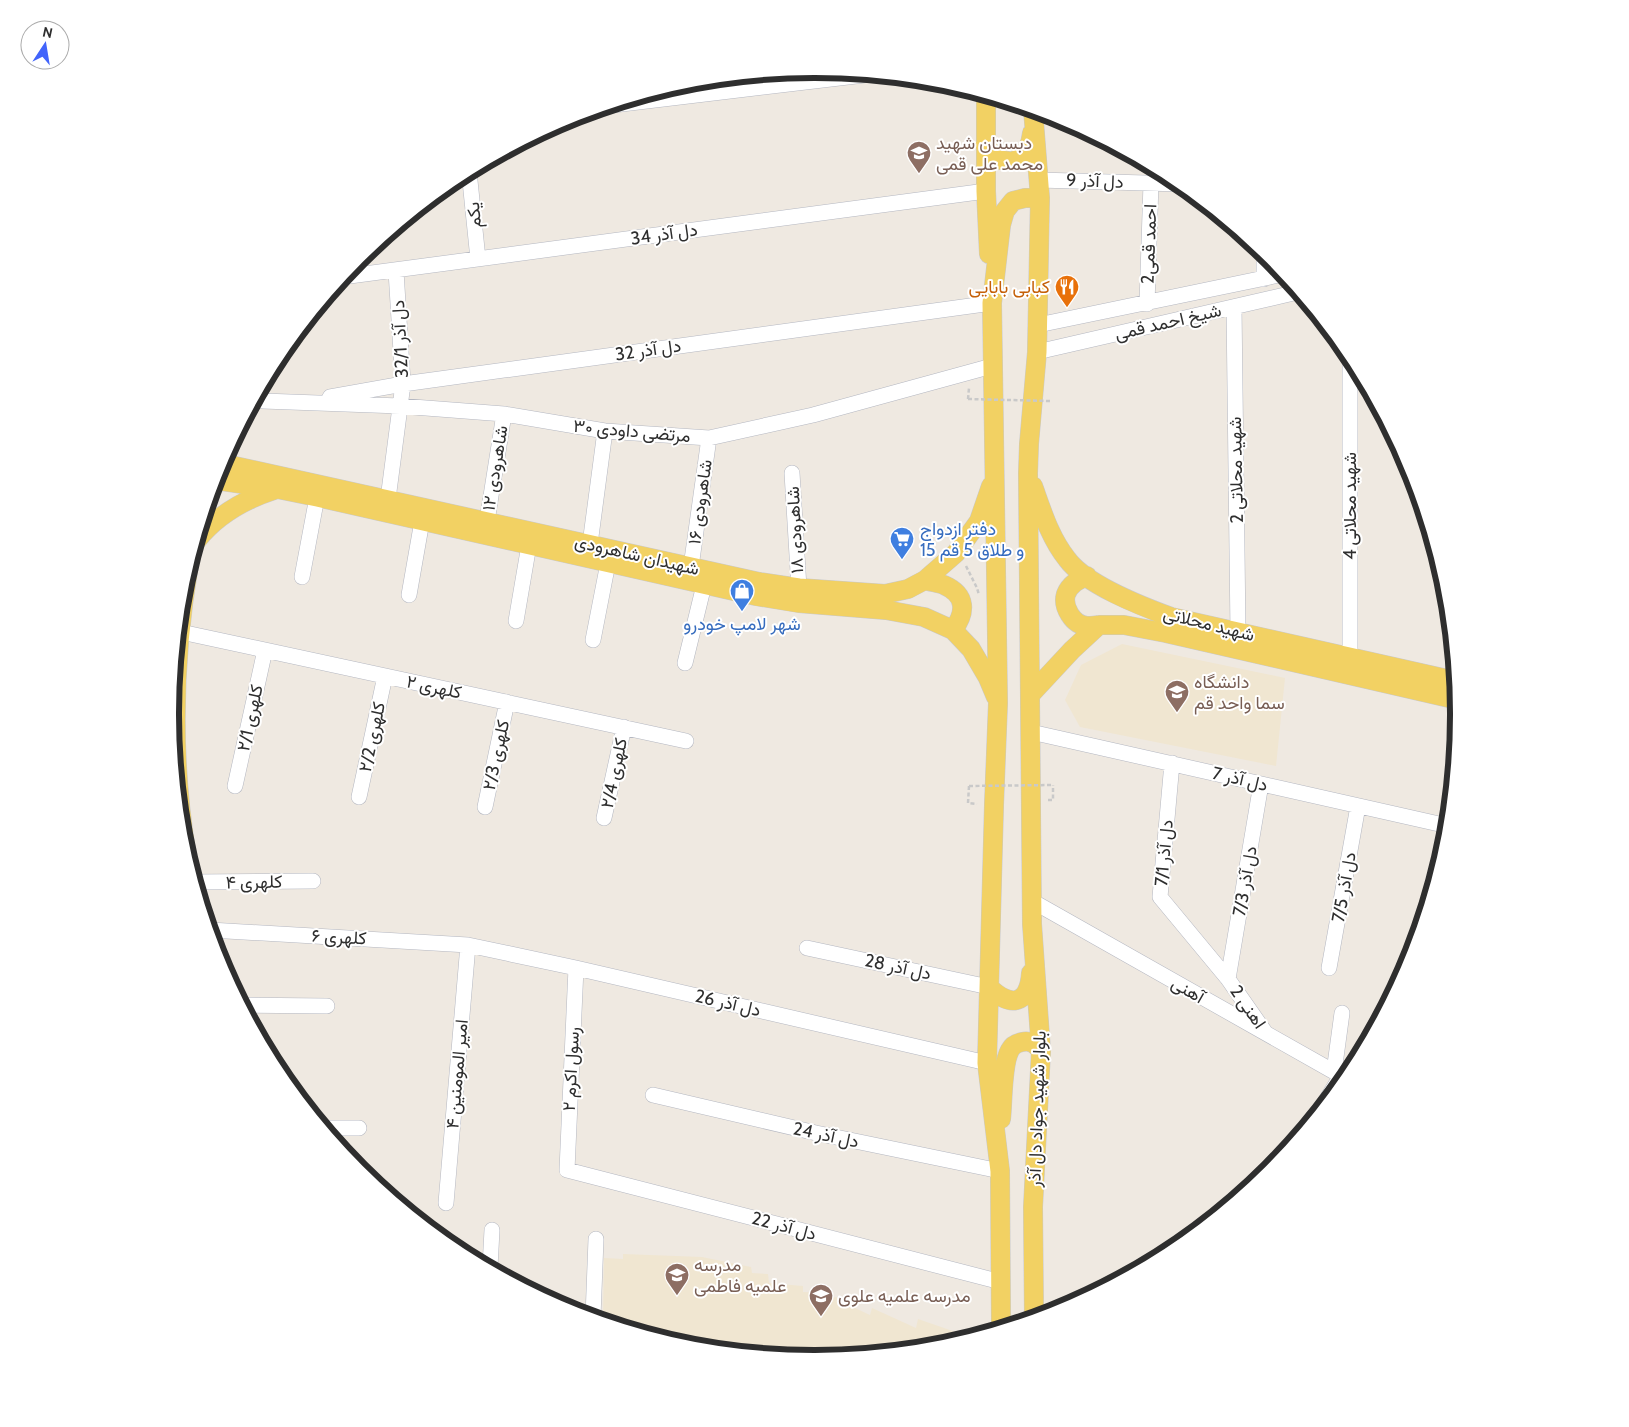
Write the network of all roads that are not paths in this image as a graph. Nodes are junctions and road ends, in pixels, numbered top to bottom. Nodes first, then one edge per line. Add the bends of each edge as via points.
1 (835, 79) edge
2 (986, 101) edge
3 (641, 102) edge
4 (1033, 117) edge
5 (1034, 117) edge
6 (985, 145) junction
7 (470, 179) edge
8 (1151, 183) junction
9 (1166, 183) edge
10 (1039, 188) junction
11 (986, 191) junction
12 (478, 259) junction
13 (1264, 264) edge
14 (396, 271) junction
15 (354, 276) edge
16 (1276, 276) edge
17 (1264, 279) junction
18 (1292, 293) edge
19 (992, 303) junction
20 (1147, 304) junction
21 (1234, 307) junction
22 (1063, 320) junction
23 (1038, 326) junction
24 (1070, 345) junction
25 (1037, 352) junction
26 (992, 366) junction
27 (1350, 371) edge
28 (403, 384) junction
29 (262, 398) edge
30 (305, 402) junction
31 (400, 406) junction
32 (504, 414) junction
33 (605, 431) junction
34 (709, 438) junction
35 (230, 464) edge
36 (792, 473) dead end
37 (996, 473) junction
38 (1028, 473) junction
39 (223, 481) edge
40 (278, 489) junction
41 (317, 498) junction
42 (388, 499) junction
43 (422, 521) junction
44 (487, 521) junction
45 (206, 530) edge
46 (590, 544) junction
47 (529, 545) junction
48 (608, 563) junction
49 (691, 567) junction
50 (1086, 576) junction
51 (302, 577) dead end
52 (925, 580) junction
53 (704, 585) junction
54 (799, 588) junction
55 (409, 595) dead end
56 (516, 621) dead end
57 (1099, 625) junction
58 (953, 630) junction
59 (1238, 632) junction
60 (184, 633) edge
61 (592, 640) dead end
62 (264, 650) junction
63 (1350, 658) junction
64 (685, 663) dead end
65 (385, 676) junction
66 (1449, 680) edge
67 (1031, 694) junction
68 (1450, 698) edge
69 (507, 702) junction
70 (998, 703) junction
71 (624, 728) junction
72 (1031, 732) junction
73 (686, 741) dead end
74 (1172, 764) junction
75 (1261, 784) junction
76 (235, 786) dead end
77 (359, 797) dead end
78 (1358, 806) junction
79 (485, 807) dead end
80 (604, 818) dead end
81 (1440, 824) edge
82 (313, 881) dead end
83 (201, 882) edge
84 (1032, 901) junction
85 (1032, 924) junction
86 (217, 930) edge
87 (468, 945) junction
88 (807, 948) dead end
89 (576, 968) junction
90 (1329, 968) dead end
91 (1228, 979) junction
92 (989, 987) junction
93 (249, 1004) edge
94 (327, 1006) dead end
95 (1342, 1013) dead end
96 (1268, 1035) junction
97 (1042, 1051) junction
98 (987, 1063) junction
99 (1340, 1071) edge
100 (1338, 1074) edge
101 (653, 1096) dead end
102 (332, 1128) edge
103 (359, 1128) dead end
104 (999, 1163) junction
105 (567, 1170) joint
106 (446, 1203) dead end
107 (492, 1230) dead end
108 (596, 1239) dead end
109 (490, 1260) edge
110 (1001, 1282) junction
111 (593, 1310) edge
112 (1034, 1310) edge
113 (1001, 1321) edge

1 - 3 street
2 - 6 main road
4 - 6 main road via 1030,146 1023,155 1012,161 996,159
5 - 10 main road
6 - 11 main road
7 - 12 street, یکم
8 - 9 street, دل آذر 9
8 - 10 street, دل آذر 9
8 - 20 street, احمد قمی2
10 - 19 main road via 1025,198 1013,201 1005,211
10 - 23 main road, بلوار شهید جواد دل آذر
11 - 12 street, دل آذر 34
11 - 19 main road
12 - 14 street, دل آذر 34
13 - 17 street
14 - 15 street, دل آذر 34
14 - 28 street, دل آذر 32/1
16 - 17 street, شیخ احمد قمی
17 - 20 street, شیخ احمد قمی
18 - 21 street, شیخ احمد قمی
19 - 26 main road, بلوار شهید جواد دل آذر
19 - 28 street, دل آذر 32
20 - 22 street, شیخ احمد قمی
21 - 24 street, شیخ احمد قمی
21 - 59 street, شهید محلاتی 2
22 - 23 street, شیخ احمد قمی
22 - 24 street via 1057,326 1056,334 1061,342
23 - 25 main road, بلوار شهید جواد دل آذر
24 - 25 street, شیخ احمد قمی
25 - 38 main road, بلوار شهید جواد دل آذر
26 - 34 street, ۳۰ مرتضی داودی via 813,415
26 - 37 main road, بلوار شهید جواد دل آذر
27 - 63 street, شهید محلاتی 4
28 - 30 street, دل آذر 32
28 - 31 street, دل آذر 32/1
29 - 30 street, ۳۰ مرتضی داودی
30 - 31 street, ۳۰ مرتضی داودی
31 - 32 street, ۳۰ مرتضی داودی
31 - 42 street, دل آذر 32/1
32 - 33 street, ۳۰ مرتضی داودی
32 - 44 street, شاهرودی ۱۲
33 - 34 street, ۳۰ مرتضی داودی
33 - 46 street
34 - 49 street, شاهرودی ۱۶
35 - 42 main road, شهیدان شاهرودی
36 - 54 street, شاهرودی ۱۸
37 - 52 main road, شهیدان شاهرودی via 979,521 956,553
37 - 70 main road, بلوار شهید جواد دل آذر
38 - 50 main road, شهید محلاتی via 1050,532 1067,560
38 - 67 main road, بلوار شهید جواد دل آذر
39 - 40 main road, شهیدان شاهرودی
40 - 41 main road, شهیدان شاهرودی
40 - 45 main road via 231,508
41 - 43 main road, شهیدان شاهرودی
41 - 51 street
42 - 44 main road, شهیدان شاهرودی
43 - 47 main road, شهیدان شاهرودی
43 - 55 street
44 - 46 main road, شهیدان شاهرودی
46 - 49 main road, شهیدان شاهرودی
47 - 48 main road, شهیدان شاهرودی
47 - 56 street
48 - 53 main road, شهیدان شاهرودی
48 - 61 street
49 - 54 main road, شهیدان شاهرودی
50 - 57 main road, شهید محلاتی via 1074,582 1066,594 1066,608 1073,620 1086,626
50 - 59 main road, شهید محلاتی via 1129,601 1171,617
52 - 54 main road, شهیدان شاهرودی via 908,589 885,594
52 - 58 main road via 956,592 963,605 961,619
53 - 58 main road, شهیدان شاهرودی via 799,602 886,610 924,617
53 - 64 street
57 - 67 main road
57 - 68 main road, شهید محلاتی via 1124,625 1166,633
58 - 70 main road, شهیدان شاهرودی via 971,649
59 - 63 main road, شهید محلاتی
60 - 62 street, کلهری ۲
62 - 65 street, کلهری ۲
62 - 76 street, کلهری ۲/1
63 - 66 main road, شهید محلاتی
65 - 69 street, کلهری ۲
65 - 77 street, کلهری ۲/2
67 - 72 main road, بلوار شهید جواد دل آذر
69 - 71 street, کلهری ۲
69 - 79 street, کلهری ۲/3
70 - 92 main road, بلوار شهید جواد دل آذر
71 - 73 street, کلهری ۲
71 - 80 street, کلهری ۲/4
72 - 74 street, دل آذر 7
72 - 84 main road, بلوار شهید جواد دل آذر
74 - 75 street, دل آذر 7
74 - 91 street, دل آذر 7/1 via 1160,897
75 - 78 street, دل آذر 7
75 - 91 street, دل آذر 7/3
78 - 81 street, دل آذر 7
78 - 90 street, دل آذر 7/5
82 - 83 street, کلهری ۴
84 - 85 main road, بلوار شهید جواد دل آذر
84 - 96 street, آهنی
85 - 92 main road via 1028,990 1022,998 1011,1001 1000,998
85 - 97 main road, بلوار شهید جواد دل آذر
86 - 87 street, کلهری ۶
87 - 89 street, دل آذر 26
87 - 106 street, امیر المومنین ۴
88 - 92 street, دل آذر 28
89 - 98 street, دل آذر 26
89 - 105 street, رسول اکرم ۲
91 - 96 street, اهنی 2
92 - 98 main road, بلوار شهید جواد دل آذر
93 - 94 street
95 - 99 street
96 - 100 street, آهنی
97 - 104 main road via 1027,1041 1010,1049 1006,1060
97 - 112 main road, بلوار شهید جواد دل آذر via 1034,1197
98 - 104 main road, بلوار شهید جواد دل آذر
101 - 104 street, دل آذر 24 via 816,1133
102 - 103 street
104 - 110 main road, بلوار شهید جواد دل آذر
105 - 110 street, دل آذر 22
107 - 109 street
108 - 111 street
110 - 113 main road, بلوار شهید جواد دل آذر

